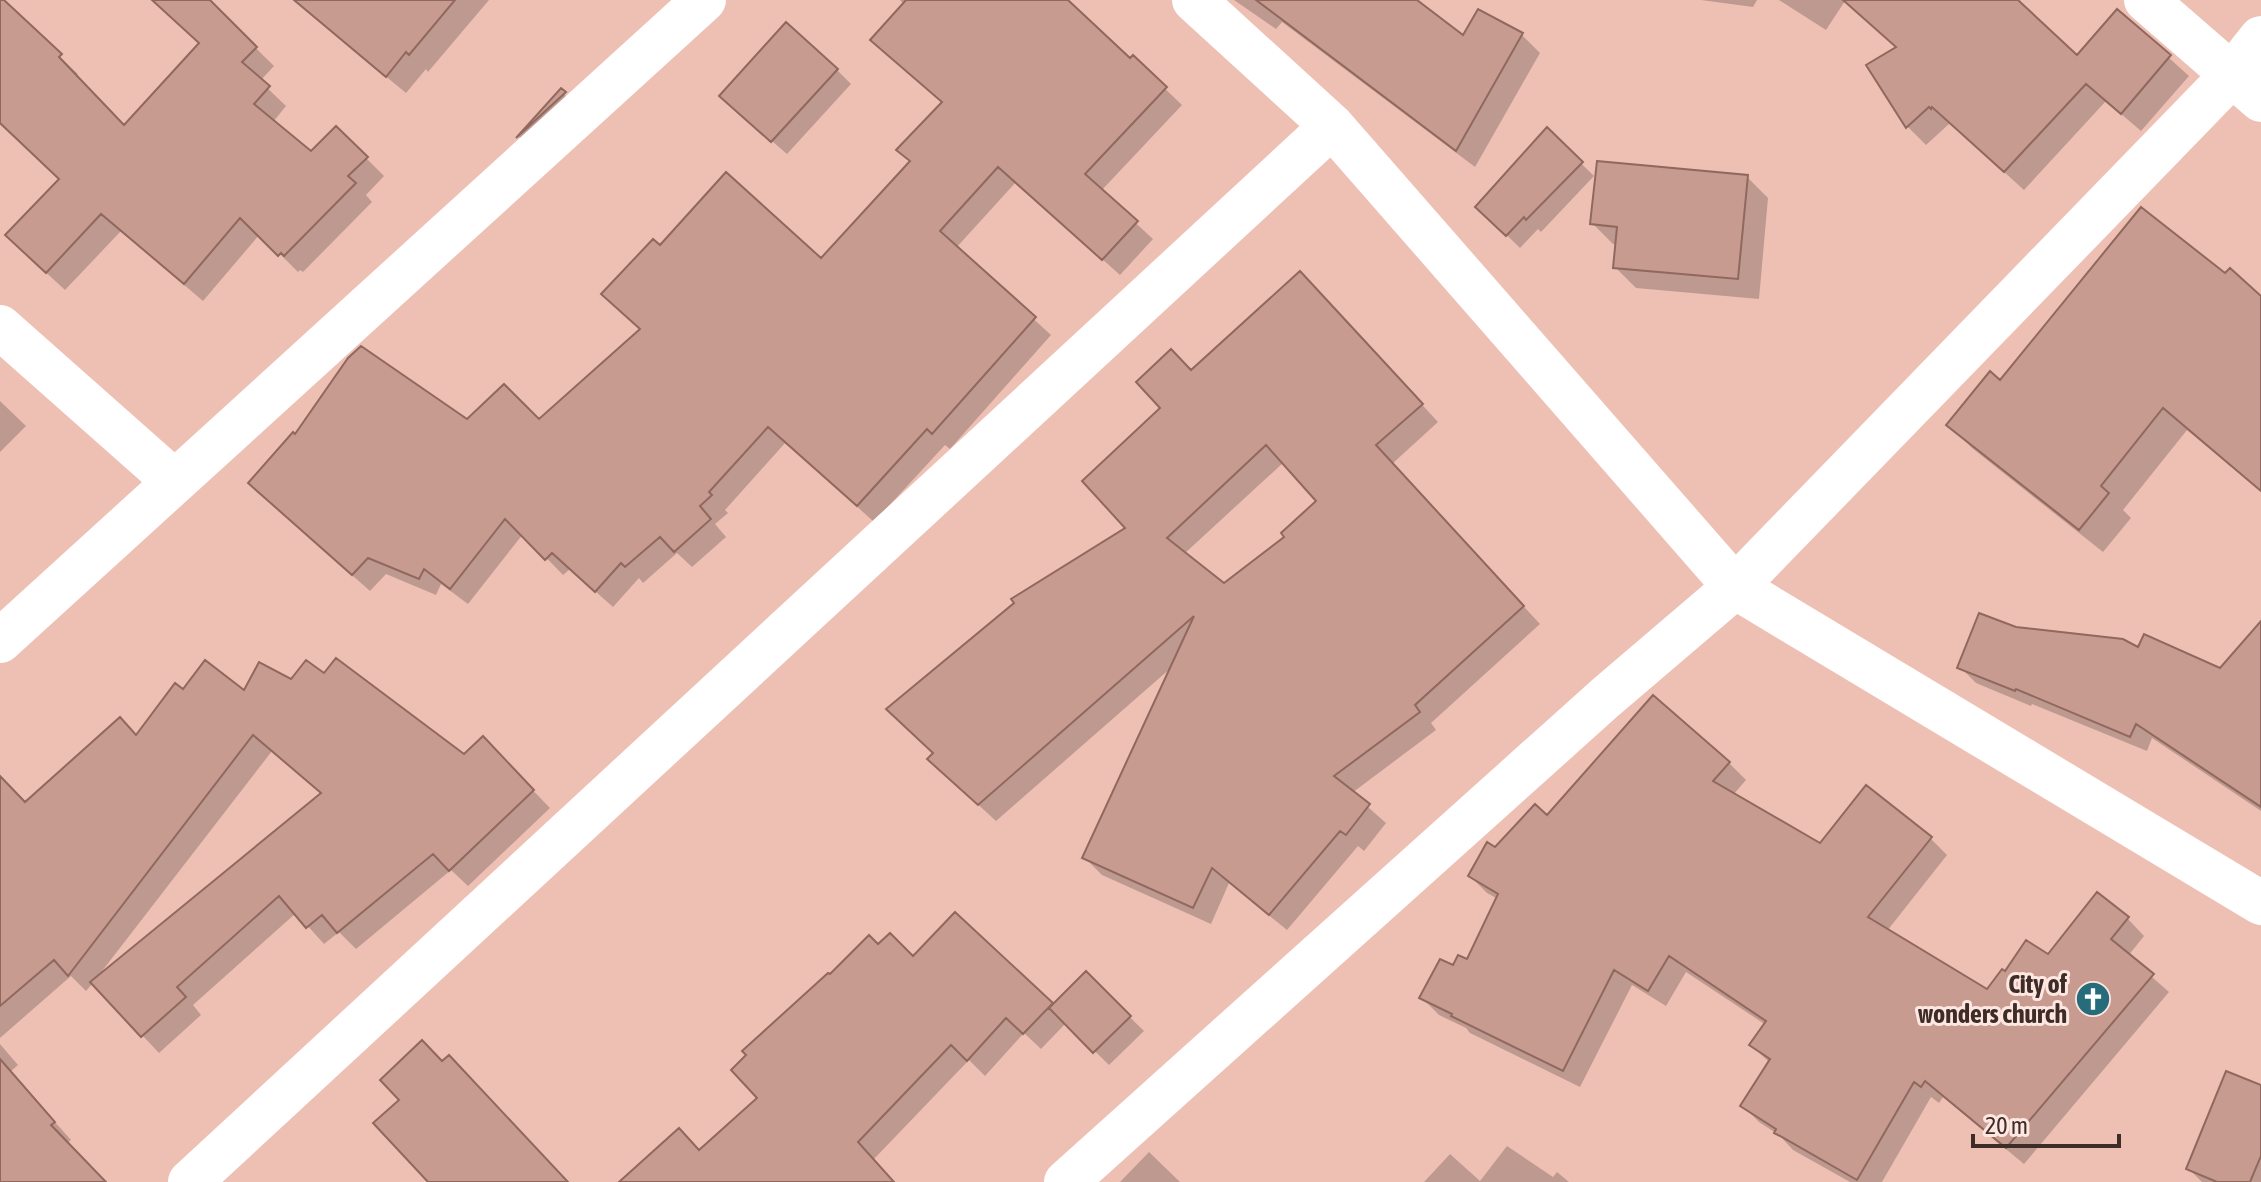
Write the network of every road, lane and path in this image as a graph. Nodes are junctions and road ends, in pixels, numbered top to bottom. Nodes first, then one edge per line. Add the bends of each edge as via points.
1 (704, 0) edge
2 (1194, 0) edge
3 (2146, 0) edge
4 (2261, 38) edge
5 (2246, 88) edge
6 (1332, 126) junction
7 (0, 327) edge
8 (175, 482) junction
9 (1735, 587) junction
10 (0, 641) edge
11 (2261, 903) edge
12 (190, 1182) edge
13 (1066, 1182) edge

1 - 8 street
2 - 6 street
3 - 5 street
4 - 5 street
5 - 9 street
6 - 9 street
6 - 12 street
7 - 8 street
8 - 10 street
9 - 11 street
9 - 13 street

